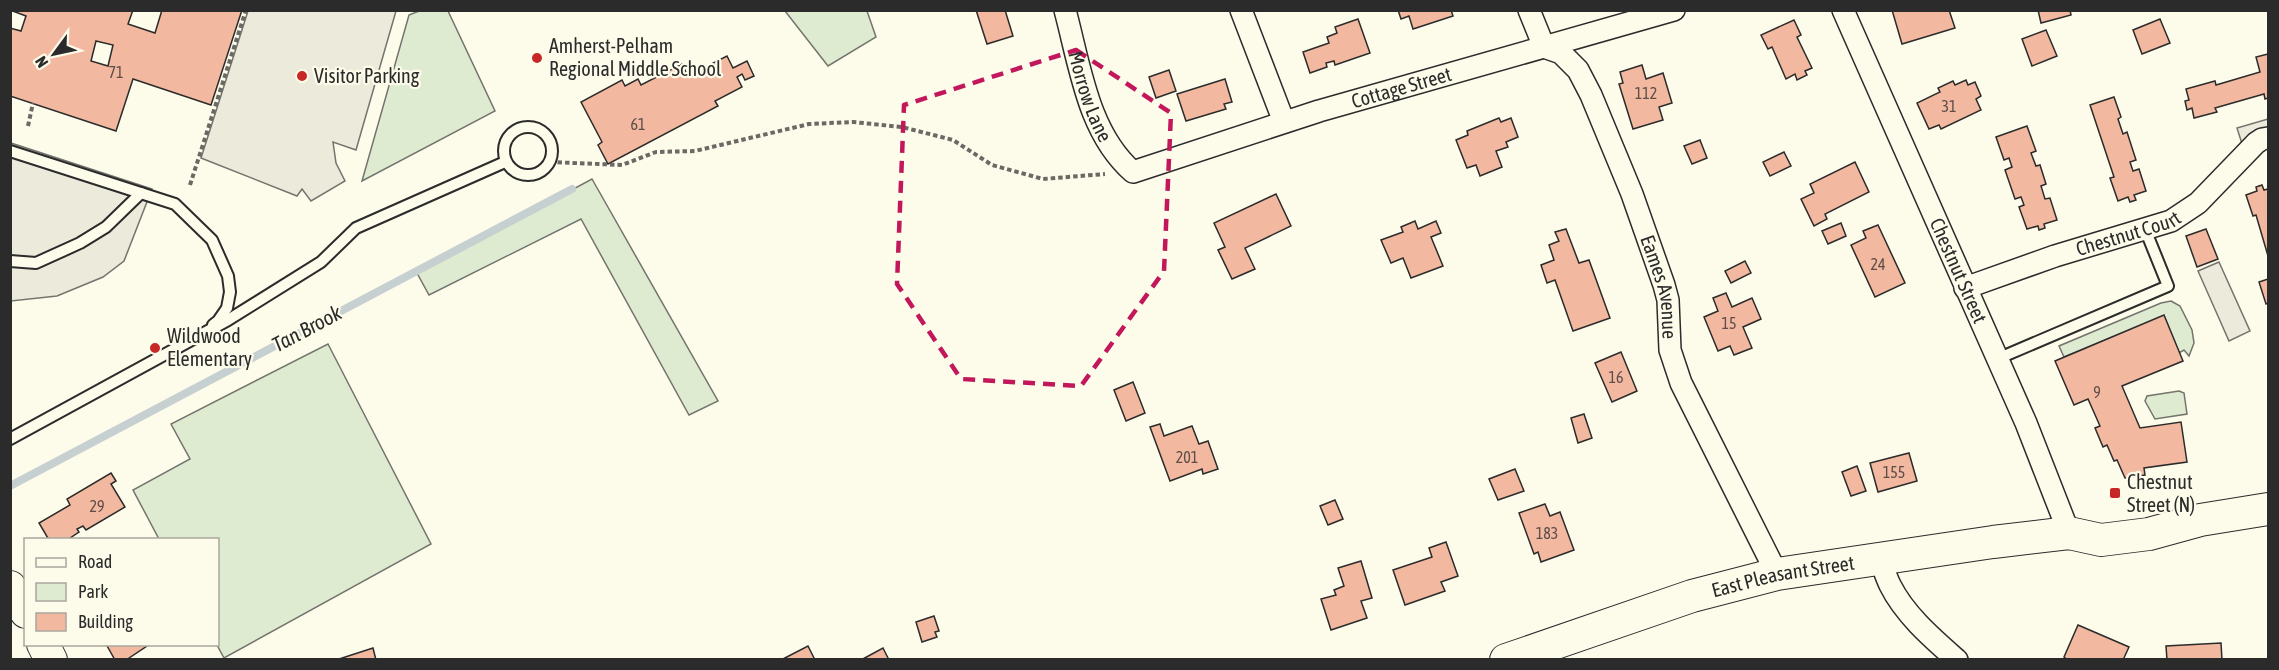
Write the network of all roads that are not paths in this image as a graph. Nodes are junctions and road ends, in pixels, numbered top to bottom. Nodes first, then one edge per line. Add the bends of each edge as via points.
1 (1065, 10) edge
2 (1241, 10) edge
3 (1528, 10) edge
4 (1674, 10) edge
5 (1843, 10) edge
6 (1544, 47) junction
7 (1284, 122) junction
8 (2268, 138) edge
9 (10, 151) edge
10 (505, 162) junction
11 (1133, 172) joint
12 (141, 193) junction
13 (2145, 229) junction
14 (10, 261) edge
15 (1965, 288) junction
16 (205, 331) junction
17 (1997, 359) junction
18 (10, 439) edge
19 (2268, 509) edge
20 (2069, 533) junction
21 (1880, 559) junction
22 (1777, 574) junction
23 (10, 587) edge
24 (24, 609) edge
25 (44, 646) edge
26 (51, 660) edge
27 (1506, 660) edge
28 (1957, 660) edge

1 - 11 street, Morrow Lane via 1096,120 1118,159
2 - 7 street
3 - 6 street
4 - 6 street, Cottage Street
5 - 15 street, Chestnut Street
6 - 7 street, Cottage Street
6 - 22 street, Eames Avenue via 1561,54 1578,70 1591,95 1665,285 1670,350 1681,383
7 - 11 street, Cottage Street
8 - 13 street, Chestnut Court via 2256,143 2198,203 2171,220
9 - 12 lane
10 - 10 lane via 507,137 520,127 529,126 549,139 550,162 539,173 516,173
10 - 16 lane via 356,228 321,261
12 - 14 lane via 106,227 80,243 36,262
12 - 16 lane via 175,204 212,240 228,276 230,292 218,321
13 - 15 street, Chestnut Court
13 - 17 lane via 2168,286
15 - 17 street, Chestnut Street
16 - 18 lane
17 - 20 street, Chestnut Street
19 - 20 main road, East Pleasant Street via 2199,520 2150,515 2098,518
20 - 21 main road, East Pleasant Street
21 - 22 main road, East Pleasant Street
21 - 28 street via 1905,608
22 - 27 main road, East Pleasant Street via 1692,596
23 - 24 main road
25 - 26 main road

